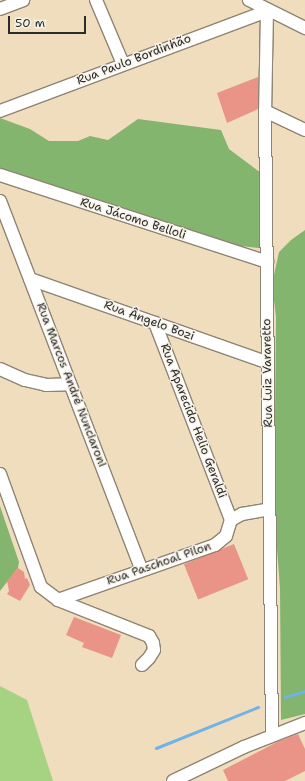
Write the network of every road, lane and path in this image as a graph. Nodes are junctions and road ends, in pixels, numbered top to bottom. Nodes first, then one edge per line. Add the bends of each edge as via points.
1 (23, 0) edge
2 (96, 0) edge
3 (249, 0) edge
4 (0, 8) edge
5 (267, 11) junction
6 (305, 28) edge
7 (123, 64) junction
8 (0, 111) edge
9 (265, 111) junction
10 (305, 130) edge
11 (0, 175) edge
12 (0, 201) edge
13 (267, 262) junction
14 (30, 279) junction
15 (155, 323) junction
16 (268, 363) junction
17 (0, 370) edge
18 (70, 384) junction
19 (0, 474) edge
20 (269, 509) junction
21 (231, 520) junction
22 (141, 569) junction
23 (58, 600) junction
24 (142, 665) dead end
25 (305, 723) edge
26 (272, 735) junction
27 (173, 781) edge

1 - 4 street
2 - 7 street
3 - 5 street
5 - 6 street
5 - 7 street, Rua Paulo Bordinhão
5 - 9 street, Rua Luiz Vararetto
7 - 8 street, Rua Paulo Bordinhão
9 - 10 street
9 - 13 street, Rua Luiz Vararetto
11 - 13 street, Rua Jácomo Belloli
12 - 14 street, Rua Marcos André Nunciaroni
13 - 16 street, Rua Luiz Vararetto
14 - 15 street, Rua Ângelo Bozi
14 - 18 street, Rua Marcos André Nunciaroni
15 - 16 street, Rua Ângelo Bozi
15 - 21 street, Rua Aparecido Helio Geraldi
16 - 20 street, Rua Luiz Vararetto
17 - 18 street via 46,385
18 - 22 street, Rua Marcos André Nunciaroni
19 - 23 street via 41,587
20 - 21 street via 242,514
20 - 26 street, Rua Luiz Vararetto
21 - 22 street, Rua Paschoal Pilon via 226,536 215,545
22 - 23 street, Rua Paschoal Pilon
23 - 24 street via 149,636 154,643 154,650
25 - 26 street
26 - 27 street

